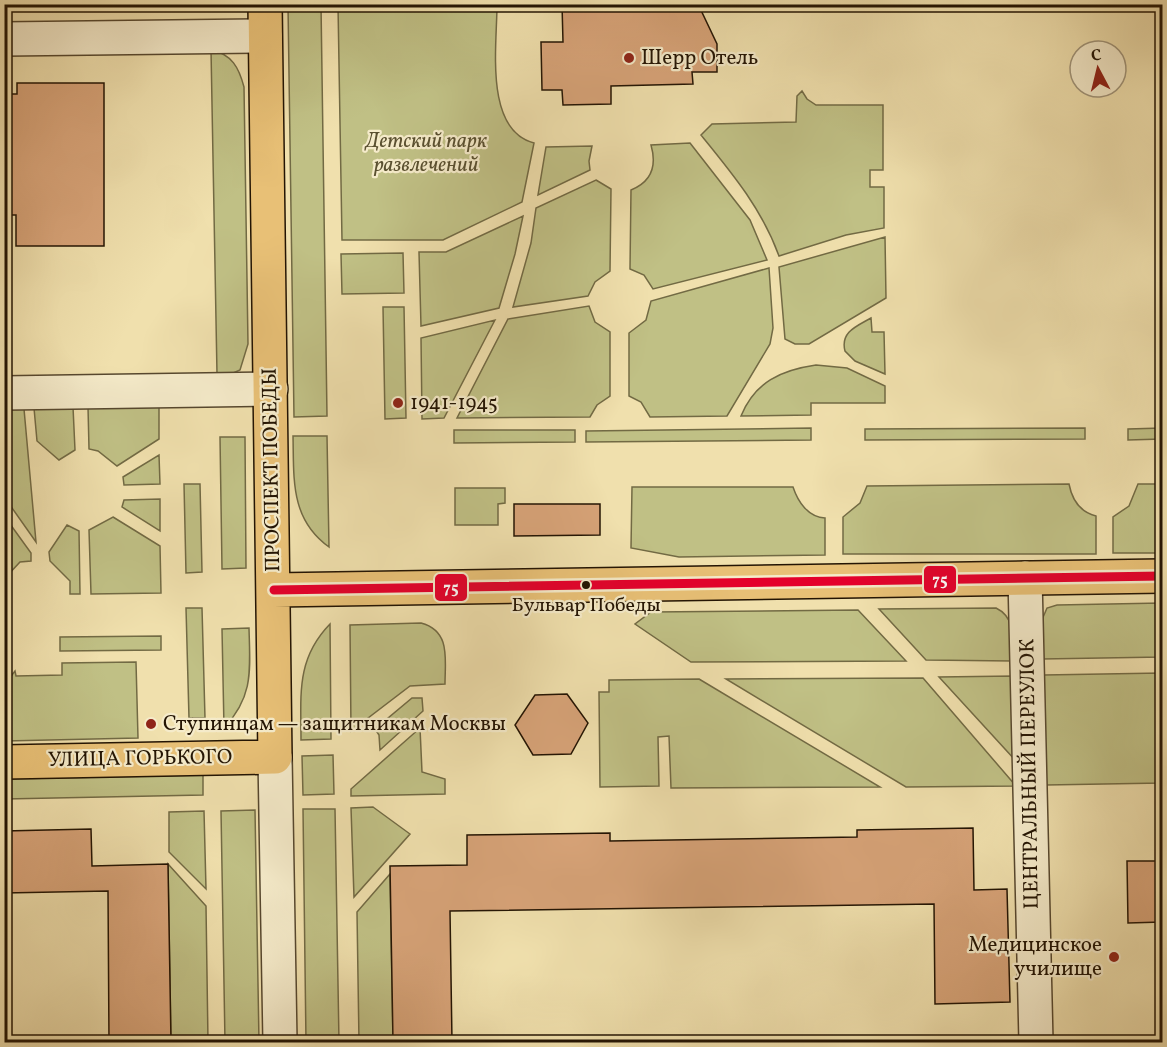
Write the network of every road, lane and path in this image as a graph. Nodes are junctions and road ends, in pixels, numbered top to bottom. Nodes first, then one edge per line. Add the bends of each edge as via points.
1 (265, 20) edge
2 (4, 39) edge
3 (271, 389) junction
4 (4, 393) edge
5 (1162, 576) edge
6 (1025, 578) junction
7 (274, 590) junction
8 (275, 757) junction
9 (4, 762) edge
10 (280, 1042) edge
11 (1036, 1042) edge

1 - 2 street
1 - 3 main road, ПРОСПЕКТ ПОБЕДЫ
3 - 4 street
3 - 7 main road, ПРОСПЕКТ ПОБЕДЫ
5 - 6 main road
6 - 7 main road
6 - 11 street, ЦЕНТРАЛЬНЫЙ ПЕРЕУЛОК
7 - 8 main road, ПРОСПЕКТ ПОБЕДЫ
8 - 9 main road, УЛИЦА ГОРЬКОГО
8 - 10 street, ПРОСПЕКТ ПОБЕДЫ

